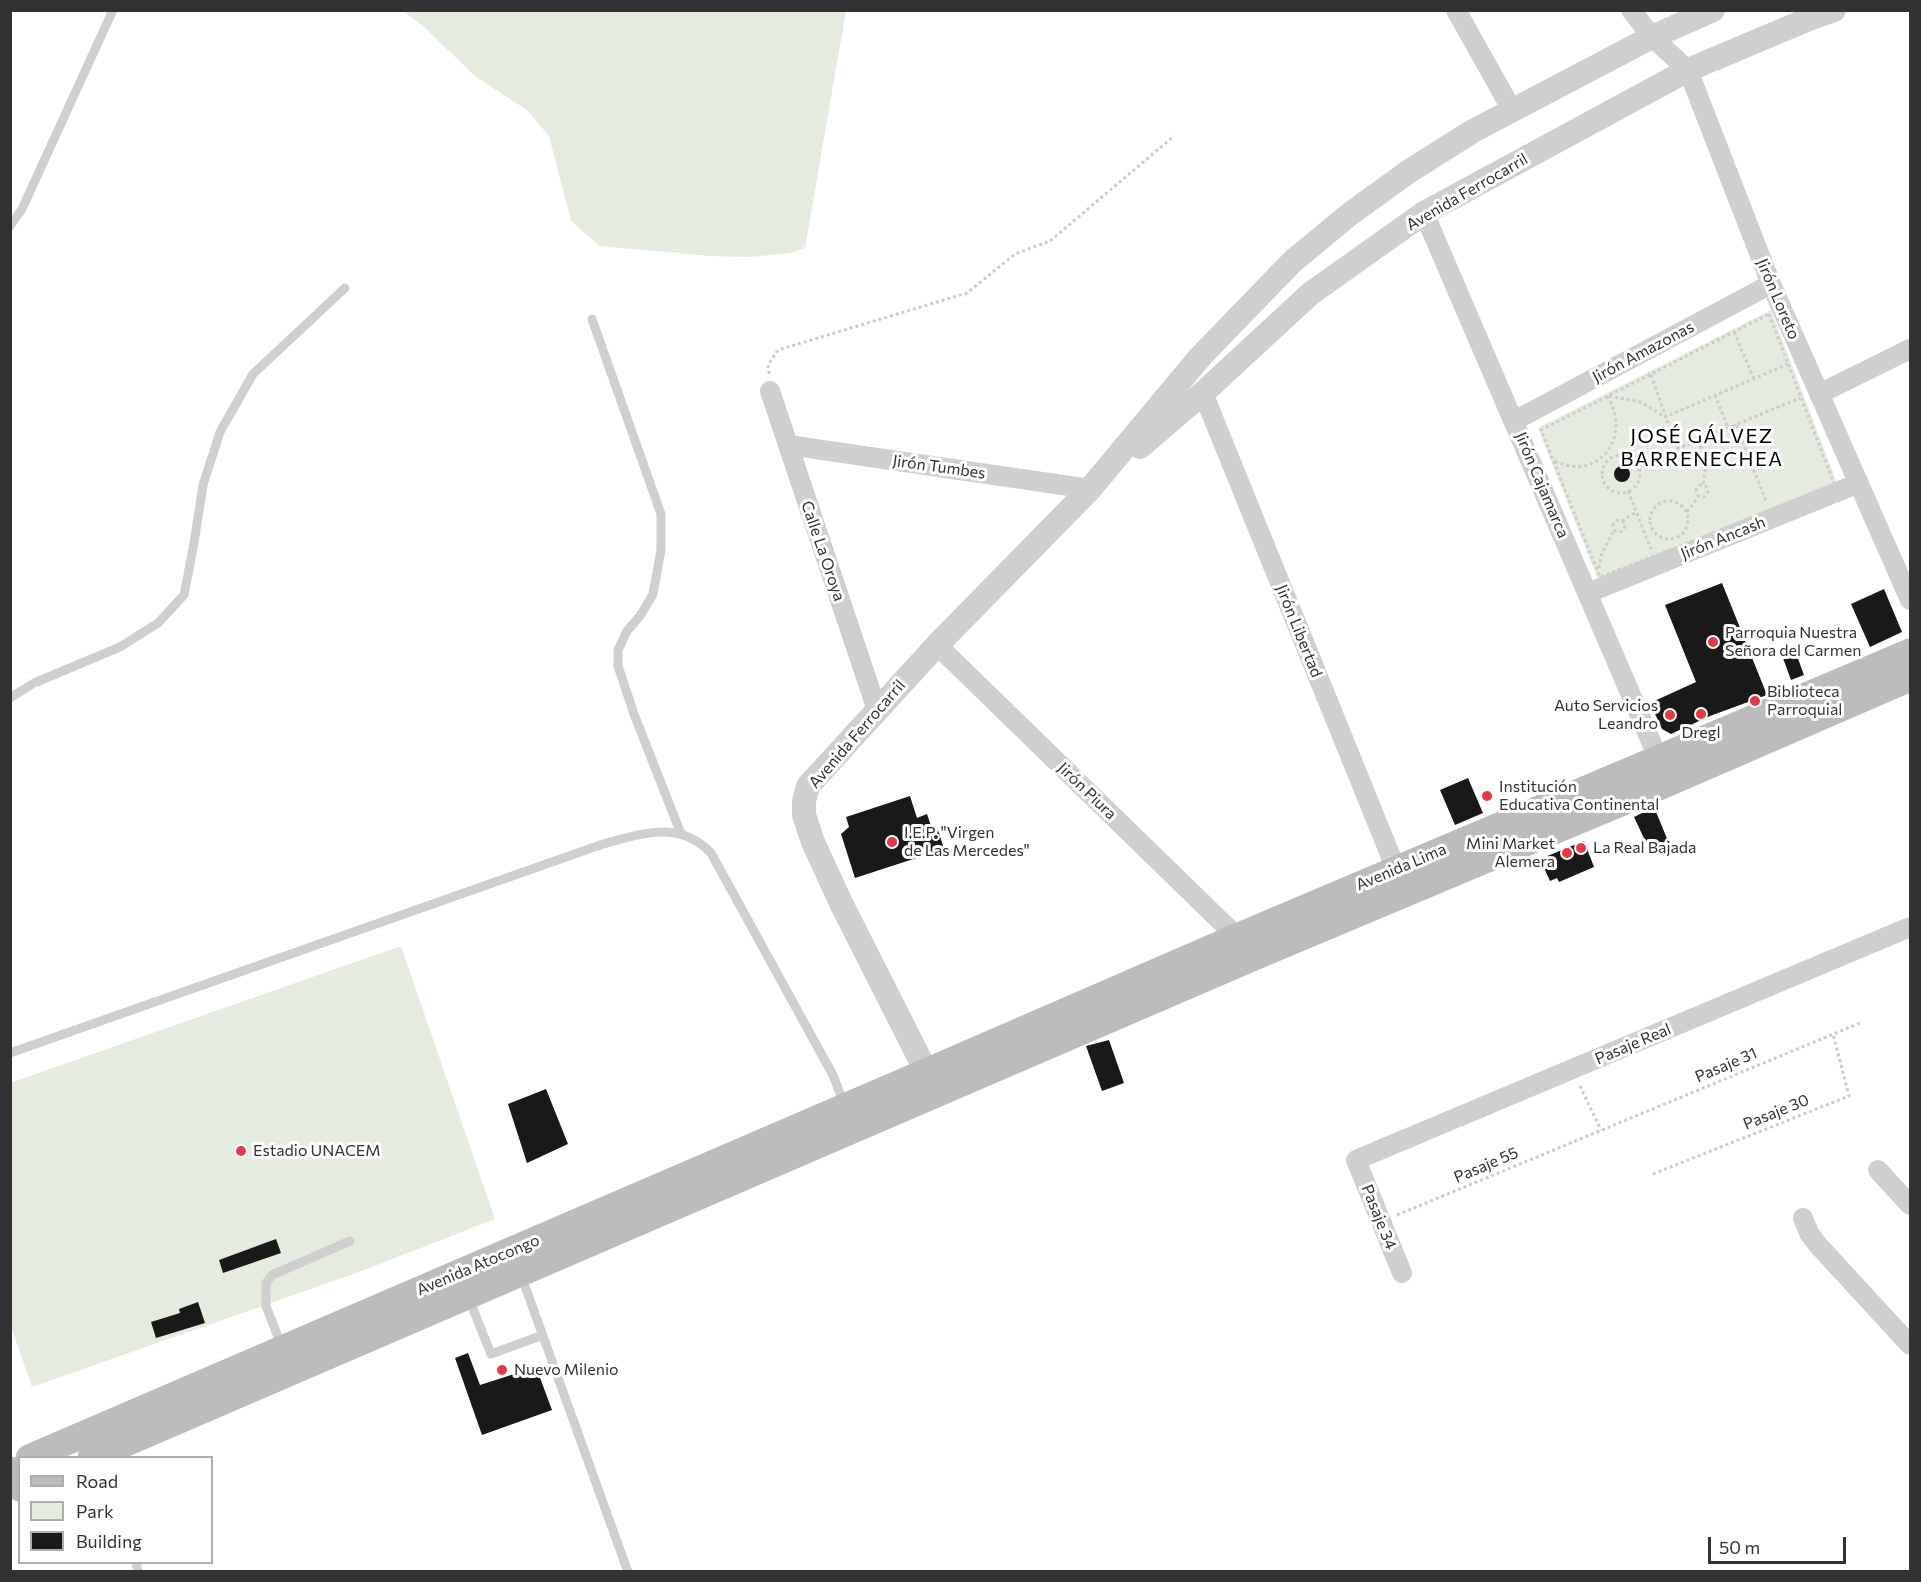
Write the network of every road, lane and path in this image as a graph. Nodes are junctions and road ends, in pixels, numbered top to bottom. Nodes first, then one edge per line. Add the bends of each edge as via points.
1 (113, 10) edge
2 (1456, 10) edge
3 (1631, 10) edge
4 (1713, 10) edge
5 (1834, 10) edge
6 (1652, 37) junction
7 (1688, 70) junction
8 (1512, 110) junction
9 (1174, 136) dead end
10 (1424, 213) junction
11 (10, 226) edge
12 (1771, 284) junction
13 (345, 288) dead end
14 (592, 320) dead end
15 (1775, 329) dead end
16 (1734, 332) junction
17 (1911, 349) edge
18 (1788, 364) dead end
19 (1651, 374) junction
20 (1754, 379) junction
21 (770, 391) joint
22 (1203, 393) junction
23 (1716, 395) junction
24 (1607, 396) junction
25 (1808, 399) junction
26 (1665, 417) junction
27 (1514, 421) junction
28 (1736, 425) junction
29 (1728, 428) junction
30 (1699, 440) junction
31 (788, 445) junction
32 (1610, 448) junction
33 (1677, 449) junction
34 (1614, 456) junction
35 (1553, 461) junction
36 (1638, 465) junction
37 (1859, 483) junction
38 (1703, 485) junction
39 (1090, 489) junction
40 (1628, 491) junction
41 (1699, 496) junction
42 (1770, 511) junction
43 (1636, 512) junction
44 (1687, 512) junction
45 (1623, 521) junction
46 (1652, 528) junction
47 (1614, 530) junction
48 (1644, 531) junction
49 (1653, 556) junction
50 (1594, 585) junction
51 (1911, 600) edge
52 (937, 645) junction
53 (1911, 652) edge
54 (1911, 678) edge
55 (10, 698) edge
56 (877, 710) junction
57 (1658, 758) junction
58 (681, 834) junction
59 (1396, 869) junction
60 (1911, 927) edge
61 (1237, 936) junction
62 (1860, 1023) dead end
63 (1833, 1034) junction
64 (10, 1053) edge
65 (1572, 1070) junction
66 (932, 1083) junction
67 (845, 1120) junction
68 (1601, 1130) junction
69 (1356, 1160) joint
70 (1878, 1170) dead end
71 (1653, 1174) dead end
72 (1911, 1205) edge
73 (1803, 1218) dead end
74 (1381, 1221) junction
75 (350, 1241) dead end
76 (516, 1261) junction
77 (1402, 1273) dead end
78 (464, 1284) junction
79 (1911, 1318) edge
80 (1892, 1326) junction
81 (543, 1335) junction
82 (1911, 1345) edge
83 (288, 1360) junction
84 (94, 1450) edge
85 (45, 1456) edge
86 (10, 1470) edge
87 (18, 1484) edge
88 (628, 1572) edge

1 - 11 lane via 22,209
2 - 8 street
3 - 6 street, Jirón Loreto
4 - 6 street, Avenida Ferrocarril
5 - 7 street, Avenida Ferrocarril
6 - 7 street, Jirón Loreto
6 - 8 street, Avenida Ferrocarril
7 - 10 street, Avenida Ferrocarril
7 - 12 street, Jirón Loreto
8 - 39 street, Avenida Ferrocarril via 1408,172 1293,261 1200,357
9 - 21 path via 1050,241 1015,254 967,293 778,350 768,365
10 - 22 street, Avenida Ferrocarril via 1310,294
10 - 27 street, Jirón Cajamarca
12 - 25 street, Jirón Loreto
12 - 27 street, Jirón Amazonas
13 - 55 lane via 253,374 220,432 203,485 184,596 158,623 120,647 34,683
14 - 58 lane via 661,514 661,550 653,594 627,631 618,650 618,666
15 - 16 path via 1769,314
16 - 19 path
16 - 20 path
17 - 25 street
18 - 20 path
19 - 24 path
19 - 26 path
20 - 23 path
21 - 31 street, Calle La Oroya
22 - 39 street, Avenida Ferrocarril
22 - 59 street, Jirón Libertad
23 - 26 path
23 - 29 path
24 - 26 path via 1641,402
24 - 32 path via 1617,425
24 - 35 path via 1541,430
25 - 28 path
25 - 37 street, Jirón Loreto
25 - 42 path via 1835,486
26 - 33 path
27 - 50 street, Jirón Cajamarca
28 - 29 path
28 - 42 path
29 - 30 path
30 - 33 path
30 - 38 path via 1706,465
31 - 39 street, Jirón Tumbes
31 - 56 street, Calle La Oroya
32 - 34 path
32 - 35 path via 1599,460 1581,466
33 - 36 path
34 - 36 path via 1627,456
34 - 40 path via 1603,468 1604,482 1616,492
35 - 50 path
36 - 40 path via 1639,480
37 - 50 street, Jirón Ancash
37 - 51 street, Jirón Loreto
38 - 41 path via 1696,490
38 - 41 path via 1708,492
39 - 52 street, Avenida Ferrocarril
40 - 43 path
41 - 44 path
42 - 49 path
43 - 45 path
43 - 48 path
44 - 46 path via 1687,527 1677,537 1663,538
44 - 46 path via 1676,502 1662,503 1652,513
45 - 47 path via 1613,523
45 - 47 path via 1622,532
46 - 48 path
47 - 50 path via 1602,553
48 - 49 path
49 - 50 path
50 - 57 street, Jirón Cajamarca
52 - 56 street, Avenida Ferrocarril
52 - 61 street, Jirón Piura
53 - 57 main road, Avenida Lima
54 - 66 main road, Avenida Lima via 1254,957
56 - 66 street, Avenida Ferrocarril via 808,786 804,815 841,903
57 - 59 main road, Avenida Lima
58 - 64 lane via 661,831 603,844
58 - 67 lane via 700,842 711,854 834,1077
59 - 61 main road, Avenida Lima
60 - 65 street, Pasaje Real
61 - 66 main road, Avenida Lima
62 - 63 path, Pasaje 31
63 - 68 path, Pasaje 31
63 - 71 path, Pasaje 30 via 1849,1096
65 - 68 path
65 - 69 street, Pasaje Real
66 - 67 main road, Avenida Atocongo
67 - 76 main road, Avenida Atocongo
68 - 74 path, Pasaje 55
69 - 74 street, Pasaje 34
70 - 72 street
73 - 80 street via 1818,1245
74 - 77 street, Pasaje 34
75 - 83 lane via 272,1275 266,1282 266,1306
76 - 78 main road, Avenida Atocongo
76 - 81 lane
78 - 81 lane via 491,1354
78 - 83 main road, Avenida Atocongo
79 - 80 street
80 - 82 street
81 - 88 lane
83 - 84 main road, Avenida Atocongo via 130,1428
84 - 85 main road, Avenida Atocongo
86 - 87 main road

